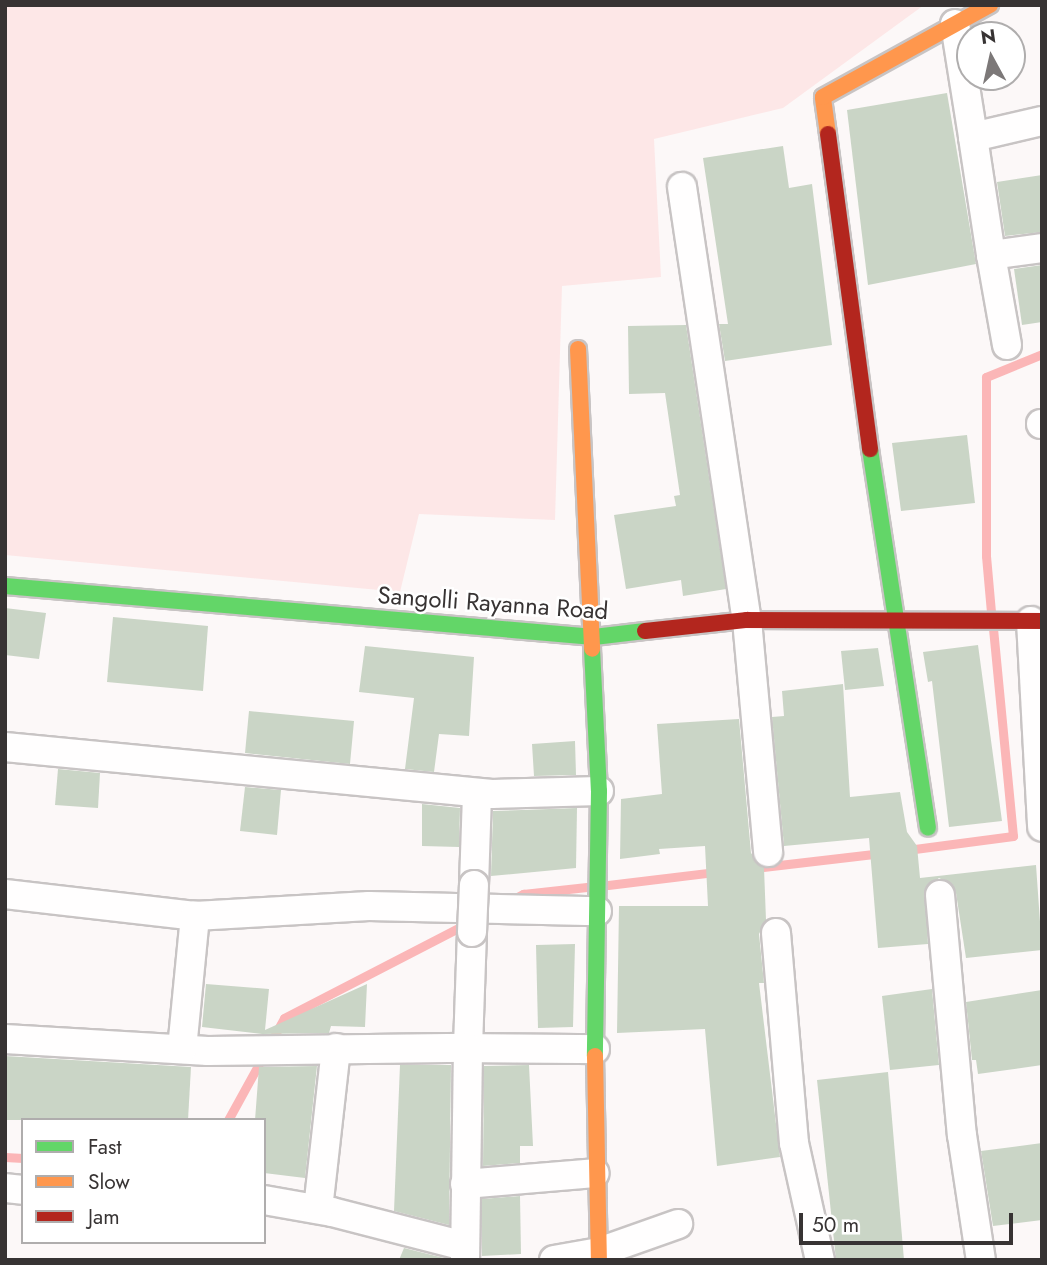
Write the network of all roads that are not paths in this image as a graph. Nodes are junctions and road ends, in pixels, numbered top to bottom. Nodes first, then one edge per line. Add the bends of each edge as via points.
1 (990, 5) edge
2 (955, 23) junction
3 (1042, 121) edge
4 (973, 137) junction
5 (682, 187) dead end
6 (1042, 248) edge
7 (991, 255) junction
8 (1007, 345) dead end
9 (578, 349) dead end
10 (5, 586) edge
11 (747, 620) junction
12 (898, 620) junction
13 (1026, 621) edge
14 (594, 637) junction
15 (5, 747) edge
16 (599, 792) junction
17 (477, 793) junction
18 (1042, 827) edge
19 (928, 828) dead end
20 (768, 852) dead end
21 (5, 894) edge
22 (940, 895) dead end
23 (474, 908) junction
24 (597, 911) junction
25 (195, 916) junction
26 (776, 933) dead end
27 (5, 1039) edge
28 (336, 1048) junction
29 (468, 1048) junction
30 (182, 1049) junction
31 (595, 1049) junction
32 (595, 1173) junction
33 (465, 1184) junction
34 (266, 1200) edge
35 (318, 1209) junction
36 (678, 1224) dead end
37 (464, 1253) edge
38 (599, 1256) edge
39 (554, 1260) edge
40 (820, 1260) edge
41 (981, 1260) edge

1 - 2 street
2 - 4 street
2 - 12 street via 823,97 854,347
3 - 4 street
4 - 7 street
5 - 11 street
6 - 7 street
7 - 8 street
9 - 14 street
10 - 14 street, Sangolli Rayanna Road
11 - 12 street, Sangolli Rayanna Road
11 - 14 street, Sangolli Rayanna Road
11 - 20 street
12 - 13 street, Sangolli Rayanna Road
12 - 19 street
13 - 18 street
14 - 16 street
15 - 17 street
16 - 17 street
16 - 24 street
17 - 23 street
21 - 25 street
22 - 41 street via 962,1135
23 - 24 street
23 - 25 street via 369,906
23 - 29 street
24 - 31 street
25 - 30 street
26 - 40 street via 794,1143
27 - 30 street
28 - 29 street
28 - 30 street
28 - 35 street
29 - 31 street
29 - 33 street
31 - 32 street
32 - 33 street
32 - 38 street
33 - 37 street
34 - 35 street
35 - 37 street
36 - 38 street
38 - 39 street

